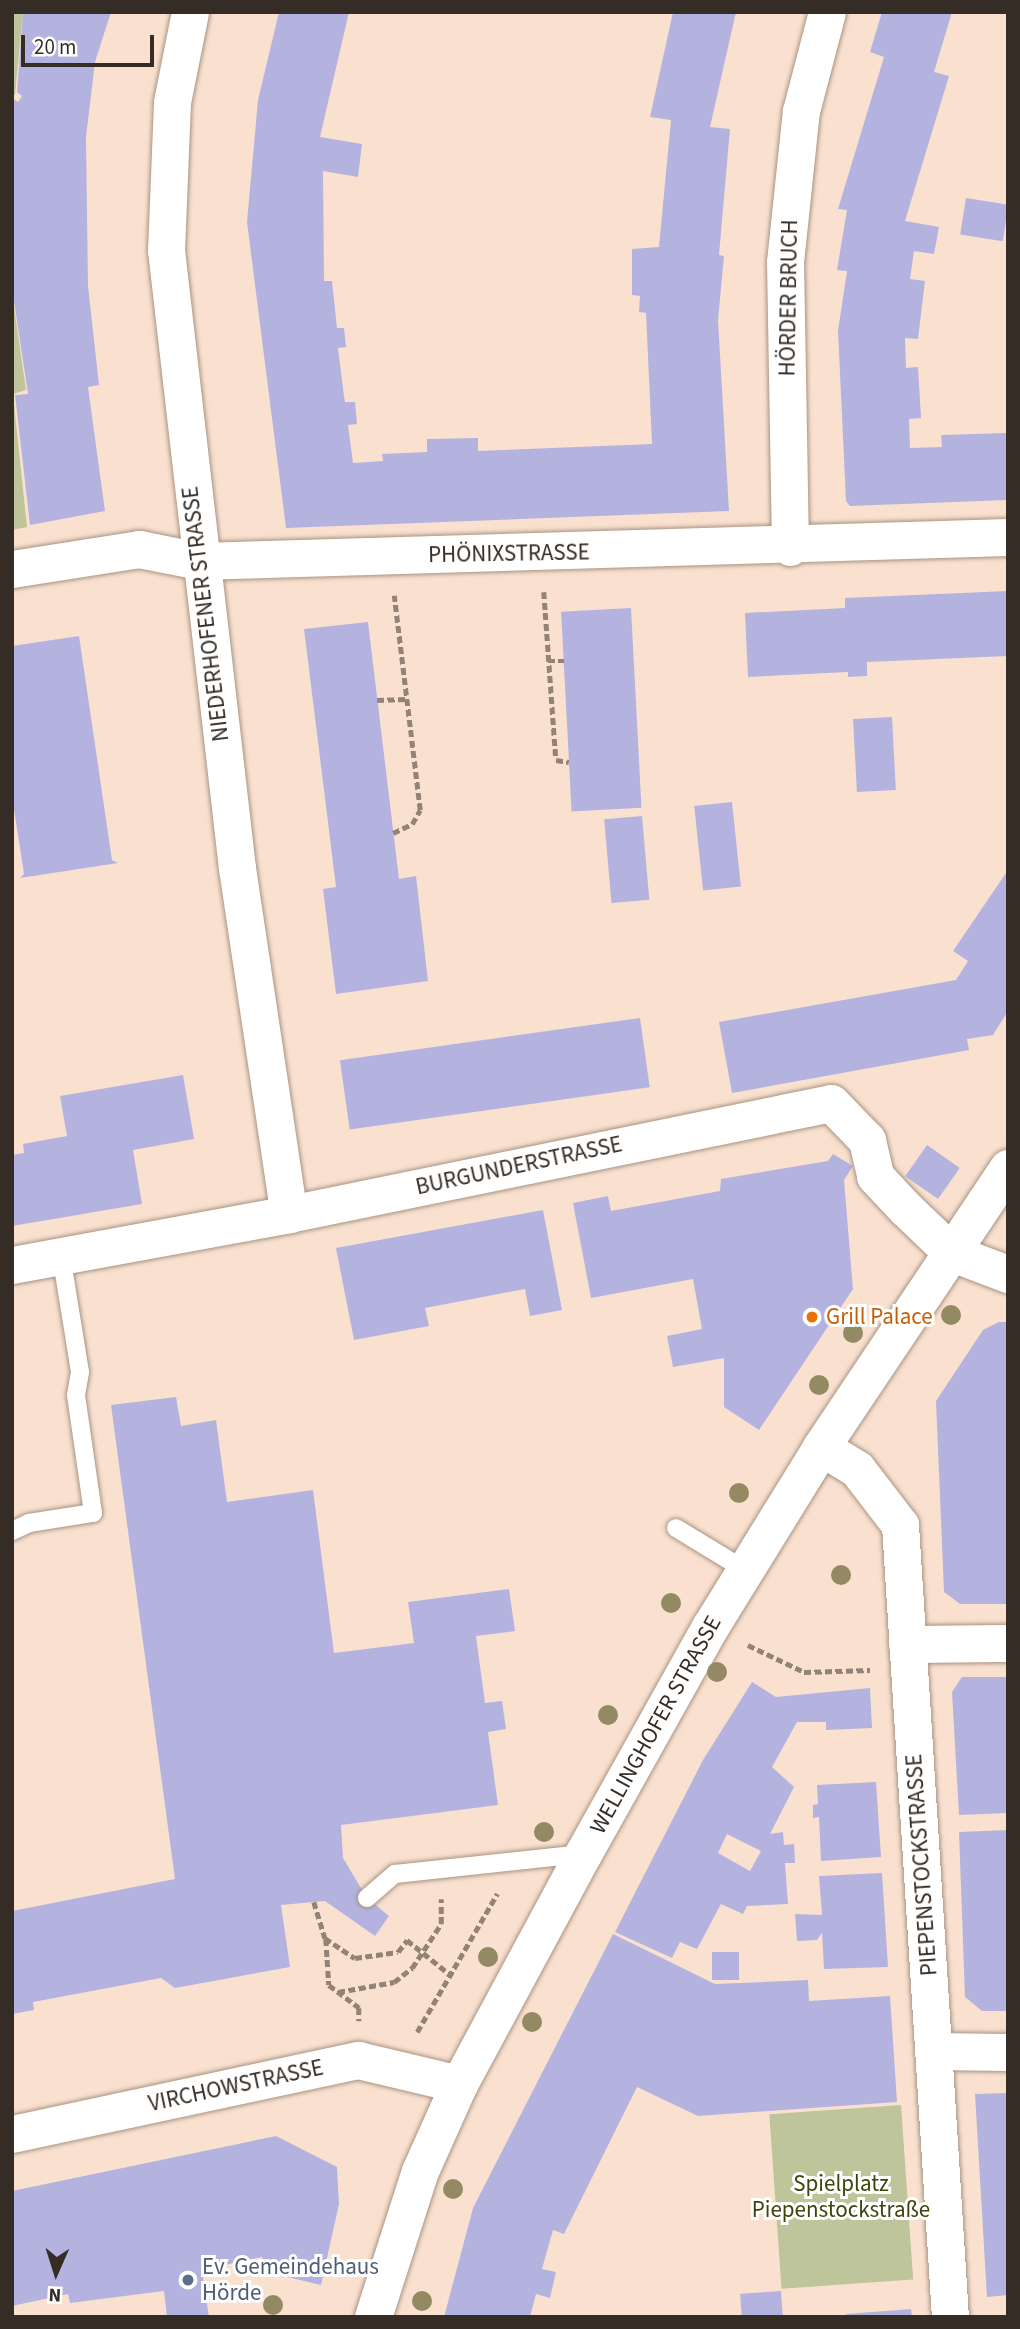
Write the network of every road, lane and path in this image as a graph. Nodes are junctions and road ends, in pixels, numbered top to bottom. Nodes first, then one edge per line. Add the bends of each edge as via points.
1 (190, 12) edge
2 (827, 12) edge
3 (1008, 537) edge
4 (790, 547) junction
5 (541, 553) junction
6 (390, 556) junction
7 (199, 561) junction
8 (12, 569) edge
9 (548, 661) junction
10 (564, 661) dead end
11 (377, 699) dead end
12 (407, 699) junction
13 (569, 762) dead end
14 (393, 833) dead end
15 (1008, 1168) edge
16 (289, 1214) junction
17 (952, 1254) junction
18 (61, 1255) junction
19 (12, 1265) edge
20 (1008, 1274) edge
21 (821, 1447) junction
22 (676, 1528) dead end
23 (12, 1531) edge
24 (745, 1570) junction
25 (1008, 1643) edge
26 (908, 1656) junction
27 (780, 1661) dead end
28 (583, 1854) junction
29 (516, 1860) junction
30 (367, 1898) dead end
31 (314, 1902) dead end
32 (326, 1938) junction
33 (425, 1954) junction
34 (452, 1976) junction
35 (338, 1992) junction
36 (409, 2043) dead end
37 (934, 2051) junction
38 (1008, 2052) edge
39 (358, 2060) junction
40 (459, 2084) junction
41 (12, 2134) edge
42 (373, 2317) edge
43 (950, 2317) edge

1 - 7 street, NIEDERHOFENER STRASSE via 172,102 166,250
2 - 4 street, HÖRDER BRUCH via 801,111 785,262
3 - 4 street, PHÖNIXSTRASSE
4 - 5 street, PHÖNIXSTRASSE
5 - 6 street, PHÖNIXSTRASSE
5 - 9 path
6 - 7 street, PHÖNIXSTRASSE
6 - 12 path
7 - 8 street, PHÖNIXSTRASSE via 139,549
7 - 16 street, NIEDERHOFENER STRASSE via 237,867
9 - 10 path
9 - 13 path via 556,760
11 - 12 path
12 - 14 path via 421,810 412,824
15 - 17 street, WELLINGHOFER STRASSE
16 - 17 street, BURGUNDERSTRASSE via 831,1103 867,1140 875,1176
16 - 18 street, BURGUNDERSTRASSE
17 - 20 street
17 - 21 street, WELLINGHOFER STRASSE
18 - 19 street, BURGUNDERSTRASSE
18 - 23 lane via 80,1372 76,1395 93,1513 29,1522
21 - 24 street, WELLINGHOFER STRASSE
21 - 26 street, PIEPENSTOCKSTRASSE via 857,1469 900,1525
22 - 24 lane
24 - 28 street, WELLINGHOFER STRASSE
25 - 26 street
26 - 27 path via 804,1672
26 - 37 street, PIEPENSTOCKSTRASSE
28 - 29 lane
28 - 40 street, WELLINGHOFER STRASSE
29 - 30 lane via 395,1874
29 - 34 path
31 - 32 path
32 - 33 path via 355,1958 398,1952 407,1940
32 - 35 path via 329,1985
33 - 34 path
33 - 35 path via 394,1982
34 - 36 path
35 - 39 path via 359,2008
37 - 38 street
37 - 43 street, PIEPENSTOCKSTRASSE
39 - 40 street, VIRCHOWSTRASSE
39 - 41 street, VIRCHOWSTRASSE
40 - 42 street, WELLINGHOFER STRASSE via 415,2183

